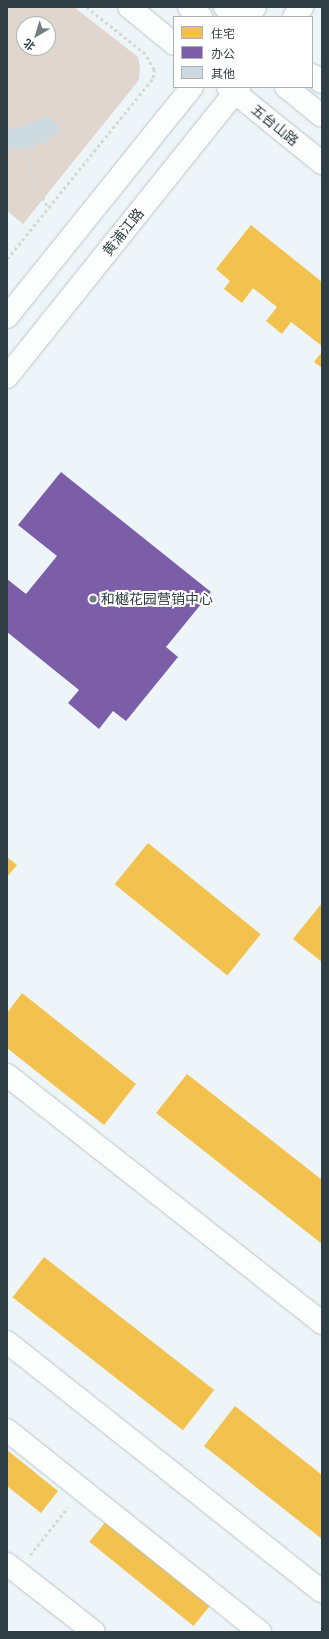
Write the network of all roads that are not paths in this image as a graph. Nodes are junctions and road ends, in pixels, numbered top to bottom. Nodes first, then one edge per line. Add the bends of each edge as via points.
1 (128, 7) edge
2 (189, 7) edge
3 (225, 7) edge
4 (255, 7) edge
5 (302, 7) edge
6 (200, 16) edge
7 (237, 16) edge
8 (248, 16) edge
9 (295, 16) edge
10 (173, 43) edge
11 (313, 76) edge
12 (322, 82) edge
13 (191, 88) edge
14 (287, 88) edge
15 (234, 89) edge
16 (322, 116) edge
17 (322, 163) edge
18 (7, 317) edge
19 (7, 377) edge
20 (7, 1074) edge
21 (322, 1323) edge
22 (7, 1342) edge
23 (7, 1430) edge
24 (12, 1568) edge
25 (322, 1592) edge
26 (94, 1632) edge
27 (260, 1632) edge

1 - 10 street
2 - 6 street
3 - 7 street
4 - 8 street
5 - 9 street
11 - 12 street
13 - 18 street
14 - 16 street
15 - 17 street, 五台山路
15 - 19 street, 黄浦江路
20 - 21 street
22 - 25 street
23 - 27 street
24 - 26 street

